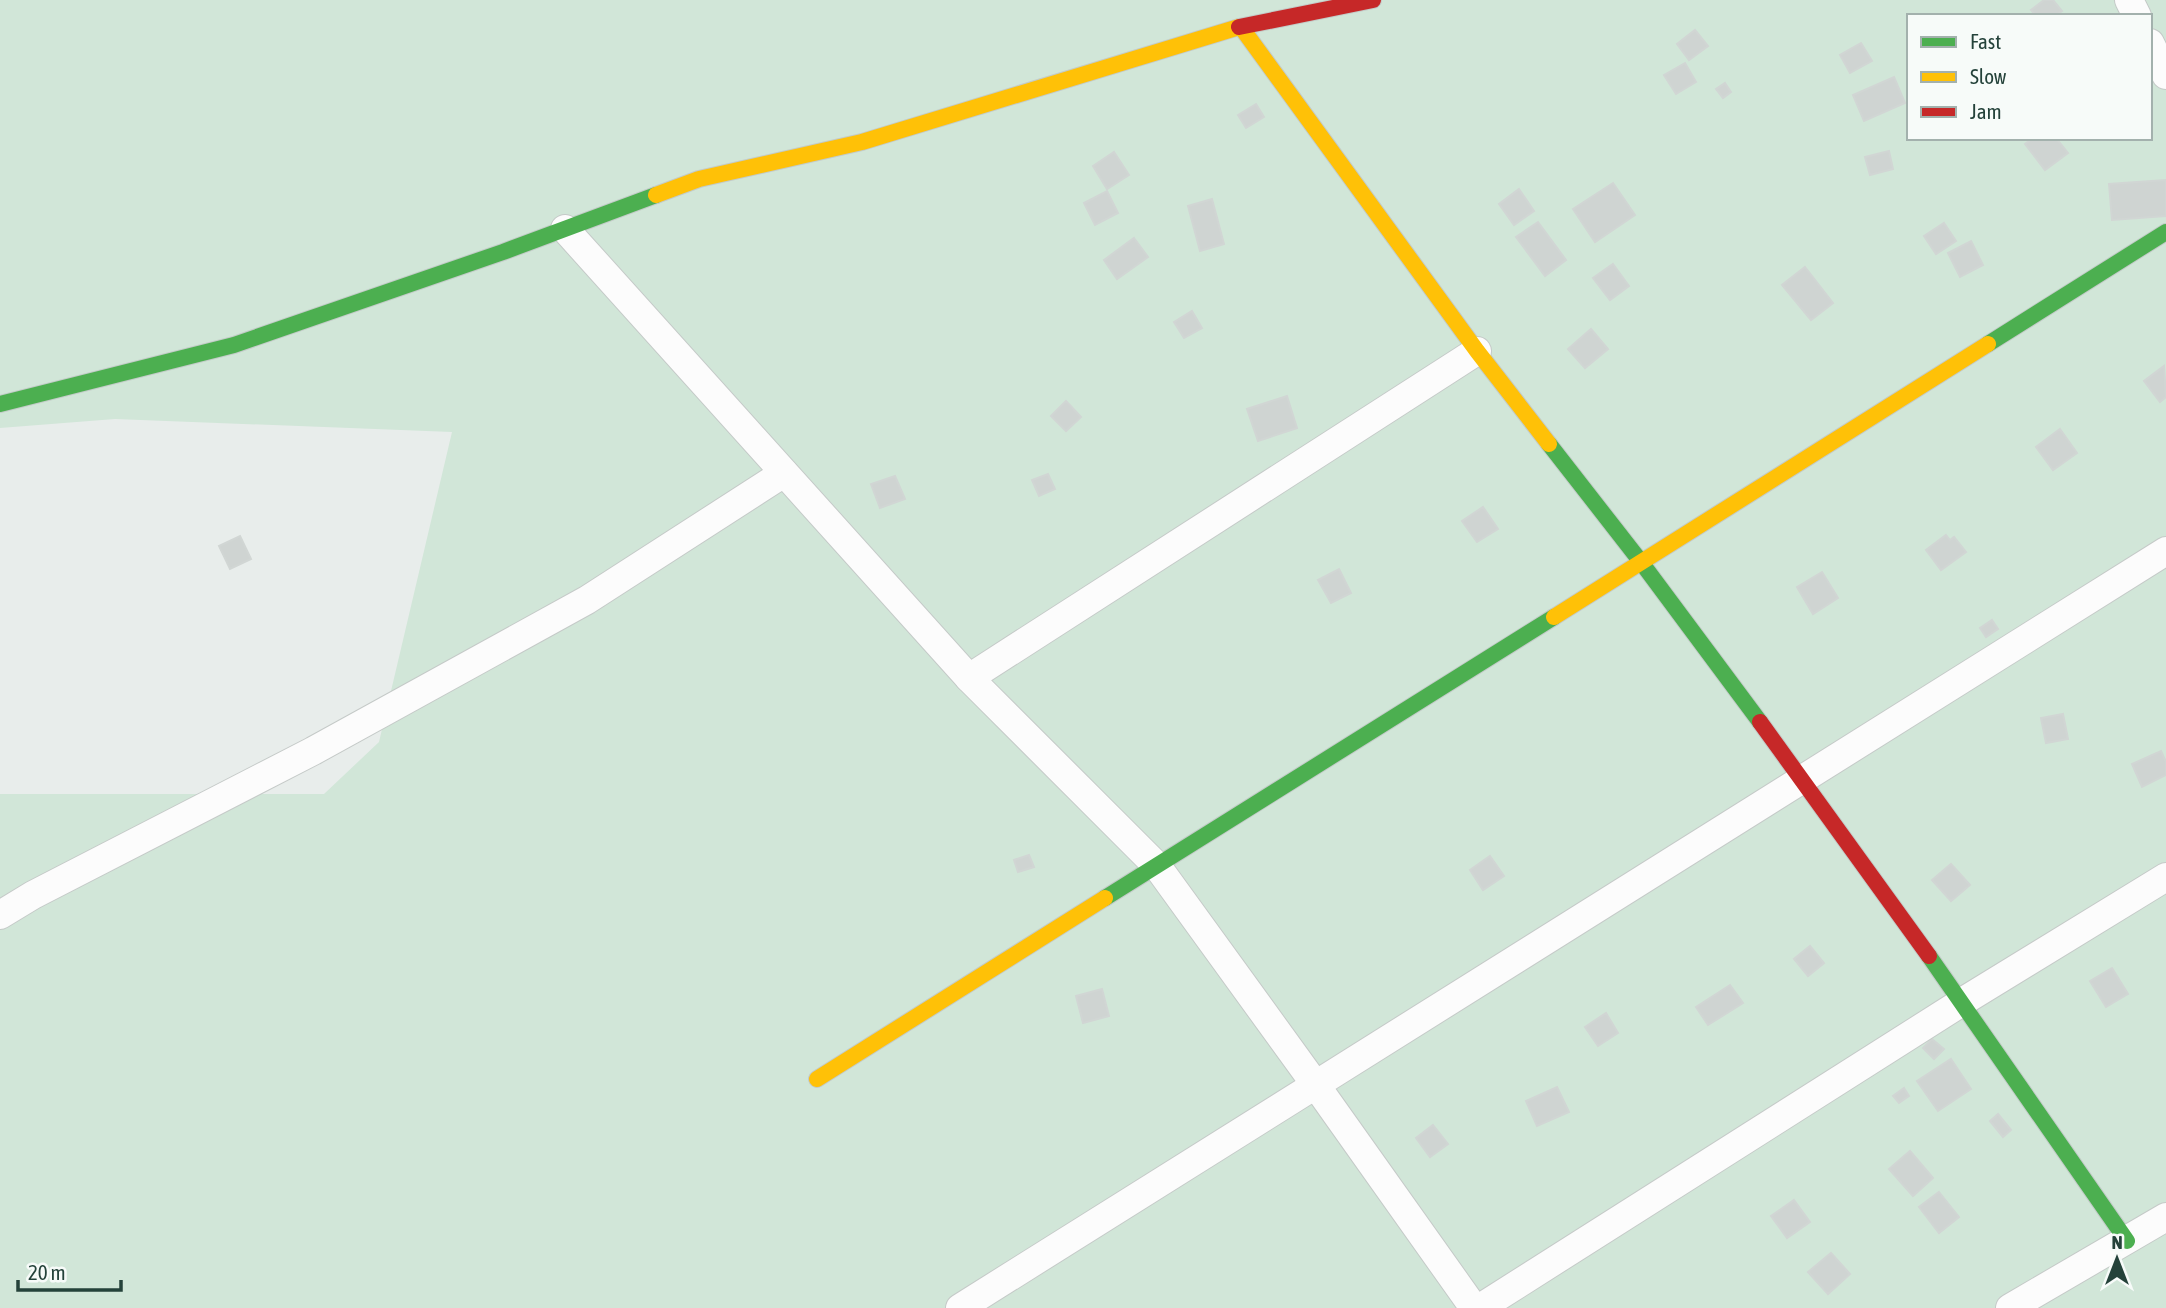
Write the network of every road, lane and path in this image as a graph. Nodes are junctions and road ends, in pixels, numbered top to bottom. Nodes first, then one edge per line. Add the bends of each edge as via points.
1 (1373, 0) edge
2 (1241, 27) junction
3 (2152, 47) edge
4 (2166, 75) edge
5 (565, 229) junction
6 (2166, 232) edge
7 (1477, 351) junction
8 (0, 404) edge
9 (784, 473) junction
10 (2166, 551) edge
11 (1641, 562) junction
12 (969, 678) junction
13 (1803, 780) junction
14 (1157, 866) junction
15 (2166, 877) edge
16 (0, 915) edge
17 (1962, 1002) junction
18 (817, 1079) dead end
19 (1315, 1084) junction
20 (2166, 1217) edge
21 (2127, 1241) junction
22 (960, 1308) edge
23 (1474, 1308) edge
24 (1480, 1308) edge
25 (2010, 1308) edge

1 - 2 street
2 - 5 street via 862,142 699,178
2 - 7 street
3 - 4 street
5 - 8 street via 234,345
5 - 9 street
6 - 11 street
7 - 11 street
7 - 12 street
9 - 12 street
9 - 16 street via 587,600
10 - 13 street
11 - 13 street
11 - 14 street
12 - 14 street
13 - 17 street
13 - 19 street
14 - 18 street
14 - 19 street
15 - 17 street
17 - 21 street
17 - 24 street
19 - 22 street
19 - 23 street
20 - 21 street
21 - 25 street

